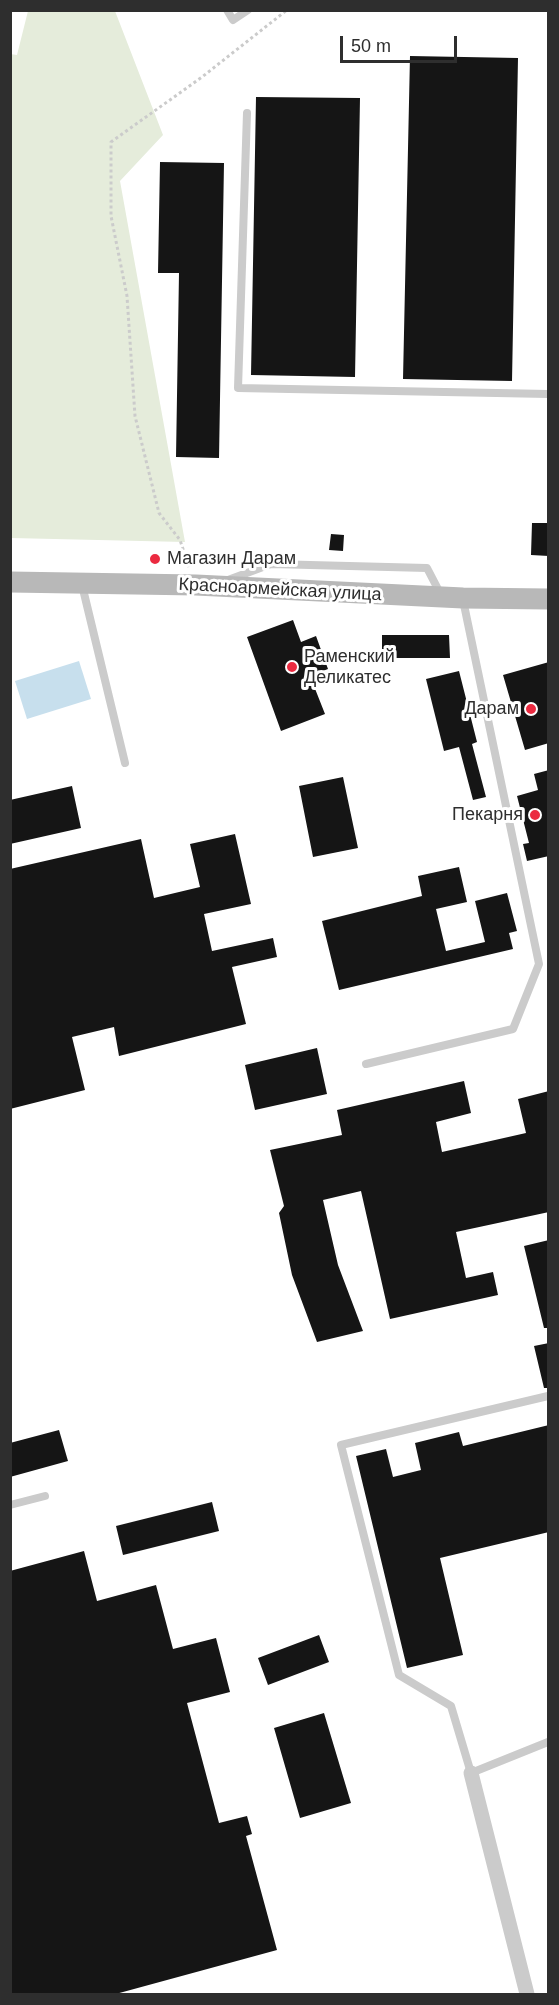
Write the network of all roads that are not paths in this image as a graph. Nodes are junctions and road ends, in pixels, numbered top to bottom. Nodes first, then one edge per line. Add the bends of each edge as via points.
1 (226, 10) edge
2 (248, 10) edge
3 (247, 112) dead end
4 (549, 394) edge
5 (10, 582) edge
6 (81, 583) junction
7 (204, 586) junction
8 (453, 598) junction
9 (549, 599) edge
10 (125, 763) dead end
11 (366, 1064) dead end
12 (549, 1396) edge
13 (45, 1496) dead end
14 (10, 1505) edge
15 (549, 1742) edge
16 (471, 1773) junction
17 (527, 1995) edge

1 - 2 lane via 233,20
3 - 4 lane via 238,388
5 - 6 street, Красноармейская улица
6 - 7 street, Красноармейская улица
6 - 10 lane
7 - 8 street, Красноармейская улица
7 - 8 lane via 271,564 427,568
8 - 9 street, Красноармейская улица
8 - 11 lane via 538,964 513,1029
12 - 16 lane via 341,1445 399,1675 451,1706
13 - 14 lane
15 - 16 lane
16 - 17 street

